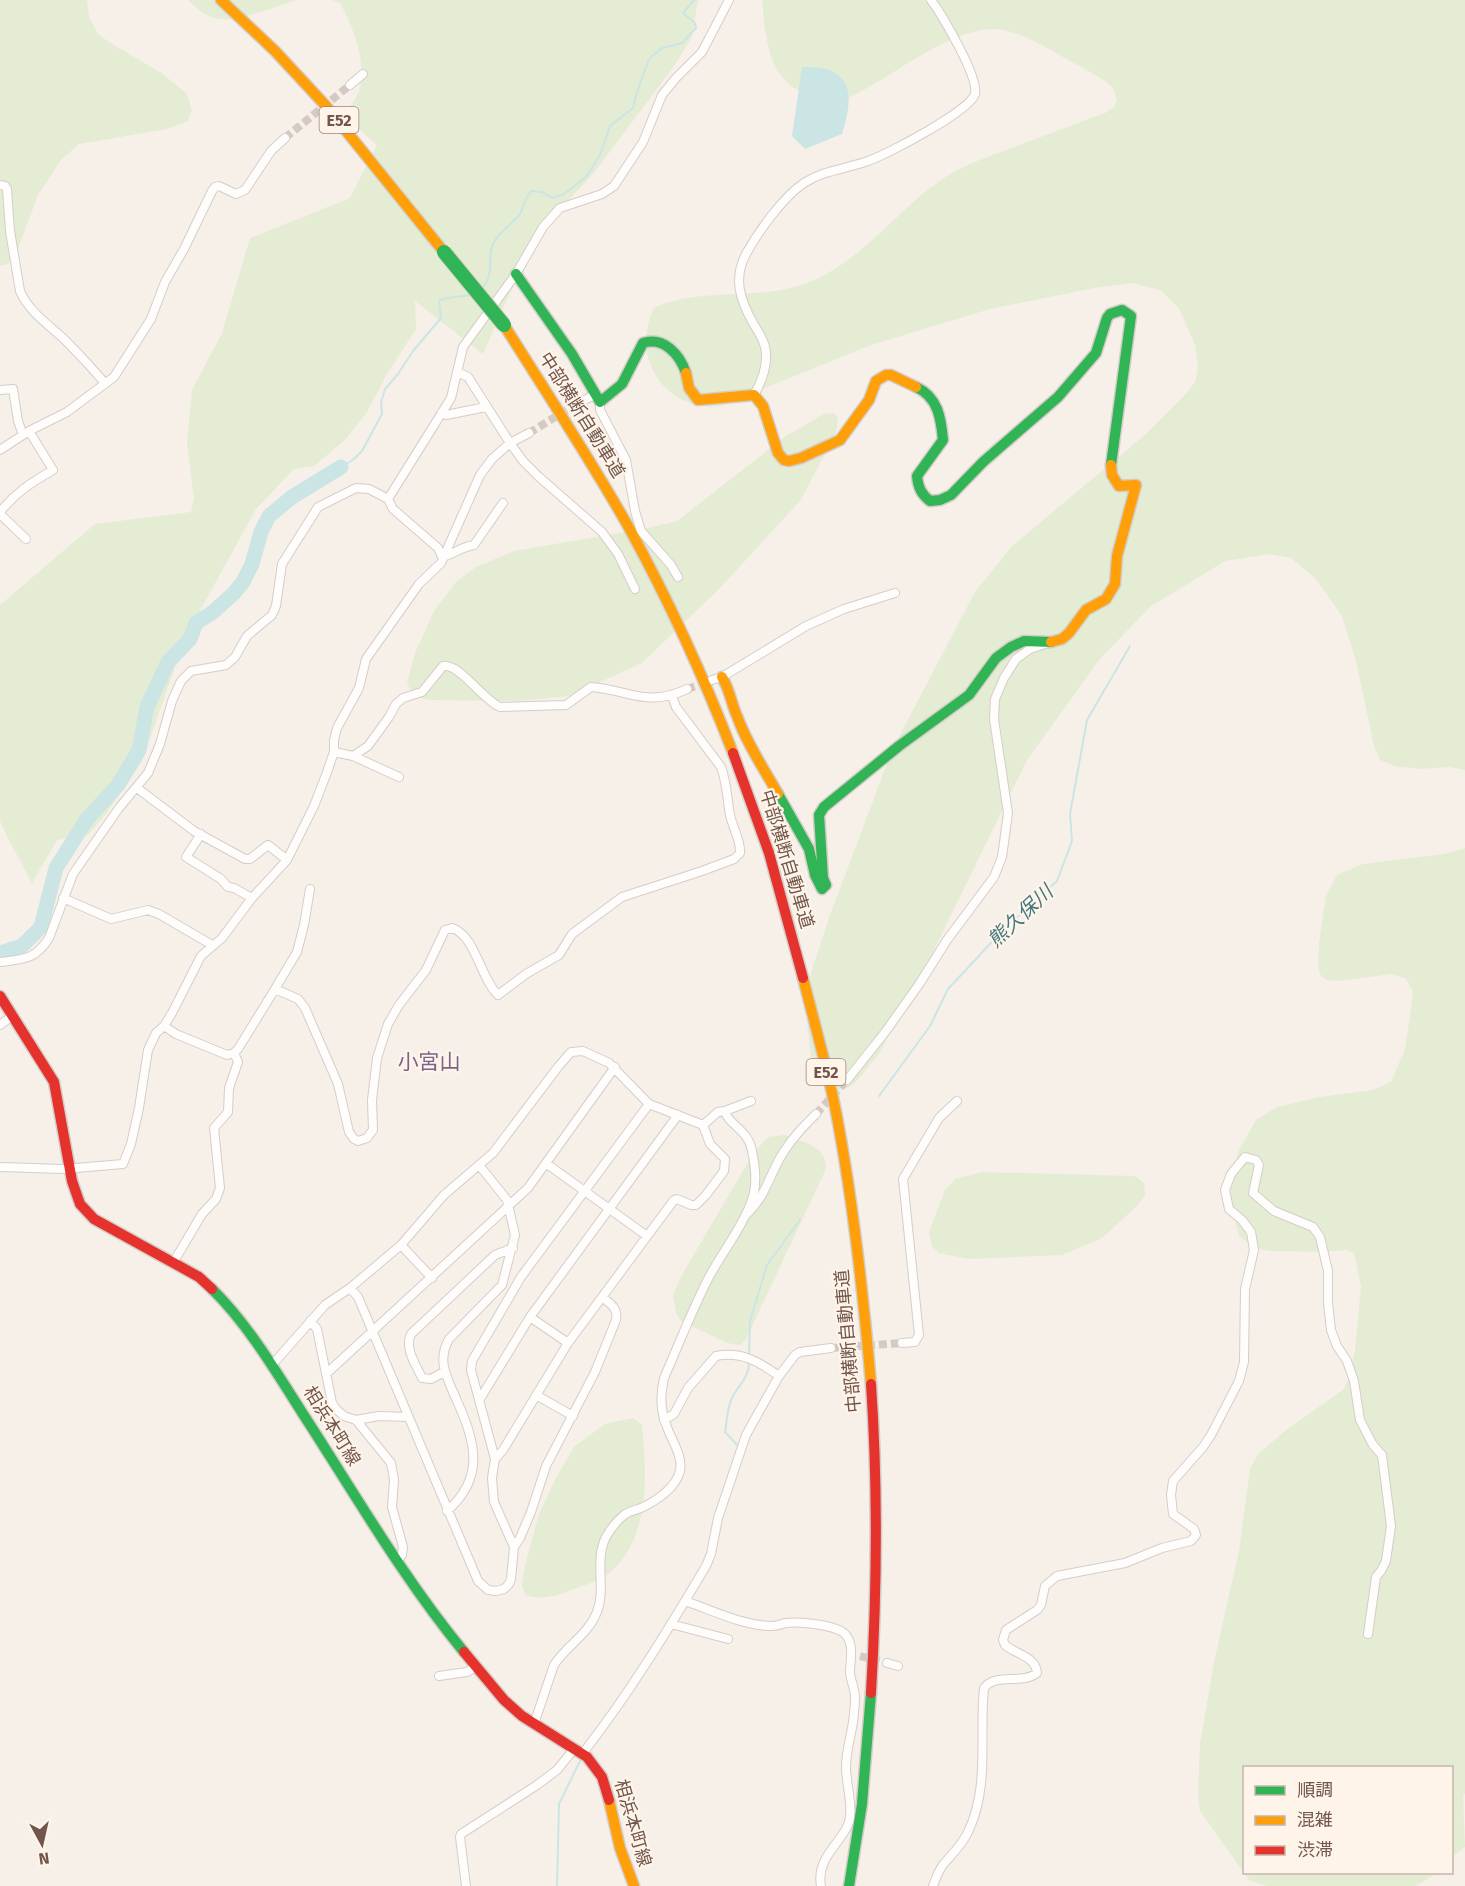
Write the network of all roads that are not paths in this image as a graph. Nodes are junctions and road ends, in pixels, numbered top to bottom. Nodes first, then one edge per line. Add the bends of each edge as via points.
1 (222, 0) edge
2 (729, 0) edge
3 (931, 0) edge
4 (363, 74) dead end
5 (350, 85) tunnel mouth
6 (285, 138) tunnel mouth
7 (0, 185) edge
8 (516, 274) junction
9 (457, 372) junction
10 (104, 382) junction
11 (0, 390) edge
12 (754, 395) junction
13 (597, 399) junction
14 (580, 402) tunnel mouth
15 (486, 407) junction
16 (442, 412) junction
17 (529, 432) tunnel mouth
18 (26, 433) junction
19 (510, 444) junction
20 (0, 450) edge
21 (388, 500) junction
22 (503, 504) dead end
23 (0, 513) edge
24 (26, 539) dead end
25 (442, 557) junction
26 (678, 577) dead end
27 (635, 589) dead end
28 (895, 593) dead end
29 (1054, 642) junction
30 (717, 678) joint
31 (687, 689) tunnel mouth
32 (672, 696) junction
33 (334, 752) junction
34 (353, 756) junction
35 (399, 777) dead end
36 (137, 788) junction
37 (201, 834) junction
38 (287, 860) junction
39 (310, 889) dead end
40 (63, 898) junction
41 (252, 898) junction
42 (212, 945) junction
43 (0, 962) edge
44 (274, 989) junction
45 (0, 996) edge
46 (12, 1016) junction
47 (0, 1024) edge
48 (164, 1026) junction
49 (234, 1053) junction
50 (615, 1067) junction
51 (847, 1080) tunnel mouth
52 (751, 1101) dead end
53 (957, 1101) dead end
54 (649, 1104) junction
55 (725, 1111) junction
56 (816, 1114) tunnel mouth
57 (678, 1115) junction
58 (703, 1125) junction
59 (547, 1164) junction
60 (479, 1165) junction
61 (0, 1167) edge
62 (70, 1168) junction
63 (585, 1192) junction
64 (509, 1206) junction
65 (609, 1210) junction
66 (745, 1216) junction
67 (647, 1236) junction
68 (401, 1245) junction
69 (513, 1248) junction
70 (173, 1263) junction
71 (432, 1278) junction
72 (350, 1288) junction
73 (602, 1297) junction
74 (530, 1317) junction
75 (309, 1321) junction
76 (373, 1333) junction
77 (568, 1343) junction
78 (902, 1343) tunnel mouth
79 (831, 1348) tunnel mouth
80 (272, 1365) junction
81 (444, 1372) junction
82 (326, 1374) junction
83 (779, 1376) junction
84 (536, 1395) junction
85 (480, 1399) junction
86 (573, 1416) junction
87 (408, 1417) junction
88 (356, 1420) junction
89 (664, 1420) junction
90 (495, 1458) junction
91 (447, 1511) junction
92 (514, 1547) junction
93 (398, 1560) junction
94 (685, 1601) junction
95 (671, 1624) junction
96 (1368, 1634) dead end
97 (728, 1639) dead end
98 (887, 1662) tunnel mouth
99 (475, 1666) junction
100 (898, 1666) dead end
101 (440, 1676) dead end
102 (534, 1724) junction
103 (579, 1751) junction
104 (466, 1886) edge
105 (634, 1886) edge
106 (821, 1886) edge
107 (849, 1886) edge
108 (933, 1886) edge

1 - 107 main road, 中部横断自動車道 / E52, bridge via 336,117 504,325 582,447 646,560 701,676 770,856 834,1105 865,1310 879,1552 868,1744
2 - 8 street via 702,52 662,95 643,142 617,182 602,194 554,212
3 - 12 street via 946,21 969,70 975,94 959,112 882,156 806,182 770,217 746,254 738,282 765,346 764,370
4 - 5 street
6 - 10 street via 245,190 236,194 215,187 165,282 151,319 114,376
7 - 10 street via 8,189 10,231 23,298
8 - 9 street via 463,347
8 - 13 main road via 572,354
9 - 15 street via 468,377
9 - 16 street via 451,398
10 - 18 street via 67,412
11 - 18 street via 13,390 18,421
12 - 13 main road via 698,400 679,354 652,340 643,343 622,384
12 - 29 main road via 765,411 778,453 789,461 840,441 882,376 891,375 921,389 941,418 944,437 919,471 917,482 926,498 940,500 951,495 1058,397 1096,353 1110,314 1122,310 1131,316 1111,467 1119,486 1136,485 1117,556 1115,584 1106,599 1086,610 1069,633
13 - 14 street
13 - 26 street via 626,460 641,531
15 - 16 street via 446,415
15 - 19 street
16 - 21 street
17 - 19 street
18 - 20 street
18 - 23 street via 53,470 12,497
19 - 25 street via 480,475
19 - 27 street via 538,476 602,532
21 - 25 street via 393,509 438,548
21 - 36 street via 362,487 318,507 285,555 272,615 247,636 226,665 191,671 181,681 153,762
22 - 25 street via 474,545
23 - 24 street
25 - 33 street via 366,659 359,687 337,728
28 - 30 street via 806,626
29 - 30 main road via 1024,641 1011,647 996,658 969,695 824,807 819,815 826,885 822,889 814,875 809,849 749,742 728,687
29 - 51 street via 1041,644 1016,659 995,699 994,719 1008,813 1002,857 994,877
31 - 32 street
32 - 34 street via 649,699 591,687 566,705 501,706 452,666 443,666 422,692 396,704 368,746
32 - 44 street via 721,767 740,854 622,897 573,934 559,955 498,995 461,932 445,930 426,970 388,1024 377,1058 373,1130 367,1138 358,1141 349,1132 338,1084 302,1002
33 - 34 street
33 - 38 street via 314,806
34 - 35 street
36 - 37 street
36 - 40 street via 88,851
37 - 38 street via 245,859 268,845
37 - 41 street via 186,857 228,887
38 - 41 street
39 - 44 street via 297,952
40 - 42 street via 111,918 148,910
40 - 43 street via 49,938 37,954
41 - 42 street via 222,938
42 - 48 street via 201,956
44 - 49 street
45 - 46 main road, 相浜本町線
46 - 47 street
46 - 62 main road, 相浜本町線 via 54,1082
48 - 49 street via 227,1055
48 - 62 street via 148,1050 139,1108 123,1164
49 - 70 street via 238,1062 229,1088 228,1112 214,1128 220,1188
50 - 54 street
50 - 59 street
50 - 60 street via 583,1051 568,1054 493,1154
52 - 55 street
53 - 78 street via 934,1126 903,1179 919,1335 915,1342
54 - 57 street
54 - 63 street
55 - 58 street
55 - 66 street via 726,1117 748,1137 752,1150 755,1186
56 - 66 street via 788,1144 764,1194
57 - 58 street
57 - 65 street
58 - 67 street via 710,1144 725,1159 724,1171 696,1204 674,1200
59 - 63 street
59 - 64 street
60 - 64 street
60 - 68 street via 444,1195
61 - 62 street
62 - 70 main road, 相浜本町線 via 76,1197 94,1220
63 - 65 street
63 - 85 street via 521,1277 472,1361
64 - 69 street via 515,1235
64 - 71 street
65 - 67 street
65 - 74 street
66 - 89 street via 696,1302 664,1378
67 - 73 street
68 - 71 street
68 - 72 street
69 - 81 street via 502,1285 449,1339 444,1348
69 - 81 street via 495,1255 411,1334 409,1348 422,1378 431,1379
70 - 80 main road, 相浜本町線 via 199,1277 222,1299
71 - 76 street
72 - 75 street
72 - 76 street via 358,1297
73 - 77 street
73 - 86 street via 615,1308 616,1320
74 - 77 street
74 - 85 street
75 - 80 street
75 - 82 street via 317,1329
76 - 82 street
76 - 87 street
77 - 84 street
79 - 83 street via 800,1352
80 - 93 main road, 相浜本町線
81 - 91 street via 474,1452 470,1484
82 - 88 street via 332,1403 344,1416
83 - 89 street via 747,1356 716,1356 688,1388 674,1414
83 - 94 street via 746,1436 718,1518 711,1554
84 - 86 street
84 - 90 street
85 - 90 street
86 - 92 street via 546,1466
87 - 88 street
87 - 91 street
88 - 93 street via 391,1463 392,1507 403,1547
89 - 102 street via 679,1456 676,1481 651,1503 624,1515 604,1539 598,1611 583,1635 554,1665
90 - 92 street via 494,1502
91 - 92 street via 478,1581 488,1590 504,1589 509,1584
93 - 99 main road, 相浜本町線
94 - 95 street
94 - 106 street via 745,1621 773,1626 811,1624 837,1630 850,1642 856,1655 850,1673 854,1716 846,1770 851,1814 825,1860
95 - 97 street
95 - 103 street via 608,1721
96 - 108 street via 1376,1577 1386,1561 1391,1526 1382,1455 1360,1420 1354,1381 1331,1330 1328,1271 1320,1237 1313,1227 1274,1210 1256,1197 1253,1193 1259,1165 1245,1157 1231,1174 1225,1190 1229,1209 1251,1232 1254,1250 1245,1289 1244,1362 1239,1381 1211,1435 1172,1485 1173,1514 1194,1528 1196,1535 1191,1541 1125,1563 1057,1576 1045,1586 1037,1610 1006,1630 1005,1645 1030,1659 1037,1673 991,1681 984,1688 983,1761 973,1817 959,1848 944,1864
98 - 100 street
99 - 101 street via 467,1672
99 - 102 main road, 相浜本町線 via 496,1692
102 - 103 main road, 相浜本町線
103 - 104 street via 537,1785 461,1834
103 - 105 main road, 相浜本町線 via 593,1761 603,1780

